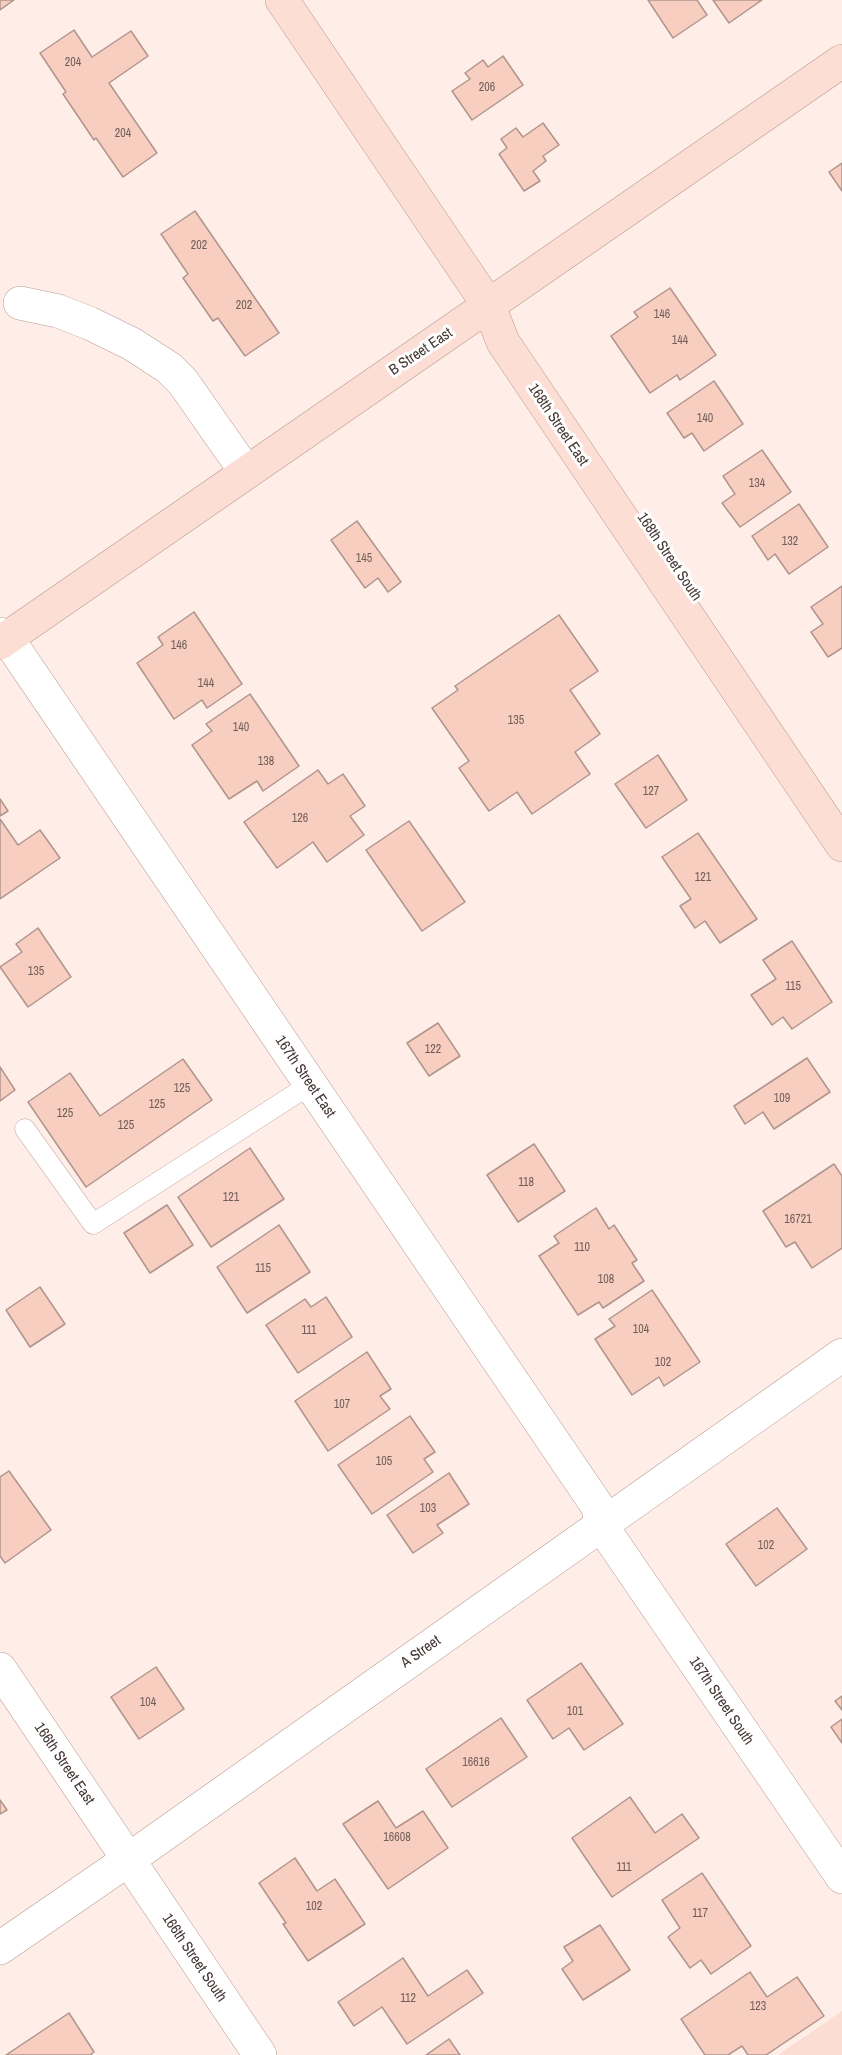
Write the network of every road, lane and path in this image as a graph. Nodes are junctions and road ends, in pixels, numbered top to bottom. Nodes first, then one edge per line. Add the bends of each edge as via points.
1 (282, 0) edge
2 (842, 61) edge
3 (20, 303) dead end
4 (489, 306) junction
5 (246, 472) junction
6 (2, 639) edge
7 (842, 814) edge
8 (842, 845) edge
9 (311, 1084) junction
10 (25, 1129) dead end
11 (842, 1355) edge
12 (601, 1525) junction
13 (0, 1669) edge
14 (128, 1860) junction
15 (842, 1877) edge
16 (0, 1948) edge
17 (260, 2055) edge

1 - 4 street, 168th Street East
2 - 4 street, B Street East
3 - 5 street via 58,310 89,322 169,368
4 - 5 street, B Street East
4 - 7 street, 168th Street South via 519,332
4 - 8 street, 168th Street East via 503,342
5 - 6 street, B Street East
6 - 9 street, 167th Street East
9 - 10 lane via 93,1224
9 - 12 street, 167th Street East via 598,1507
11 - 12 street, A Street
12 - 14 street, A Street
12 - 15 street, 167th Street South
13 - 14 street, 166th Street East
14 - 16 street, A Street
14 - 17 street, 166th Street South

